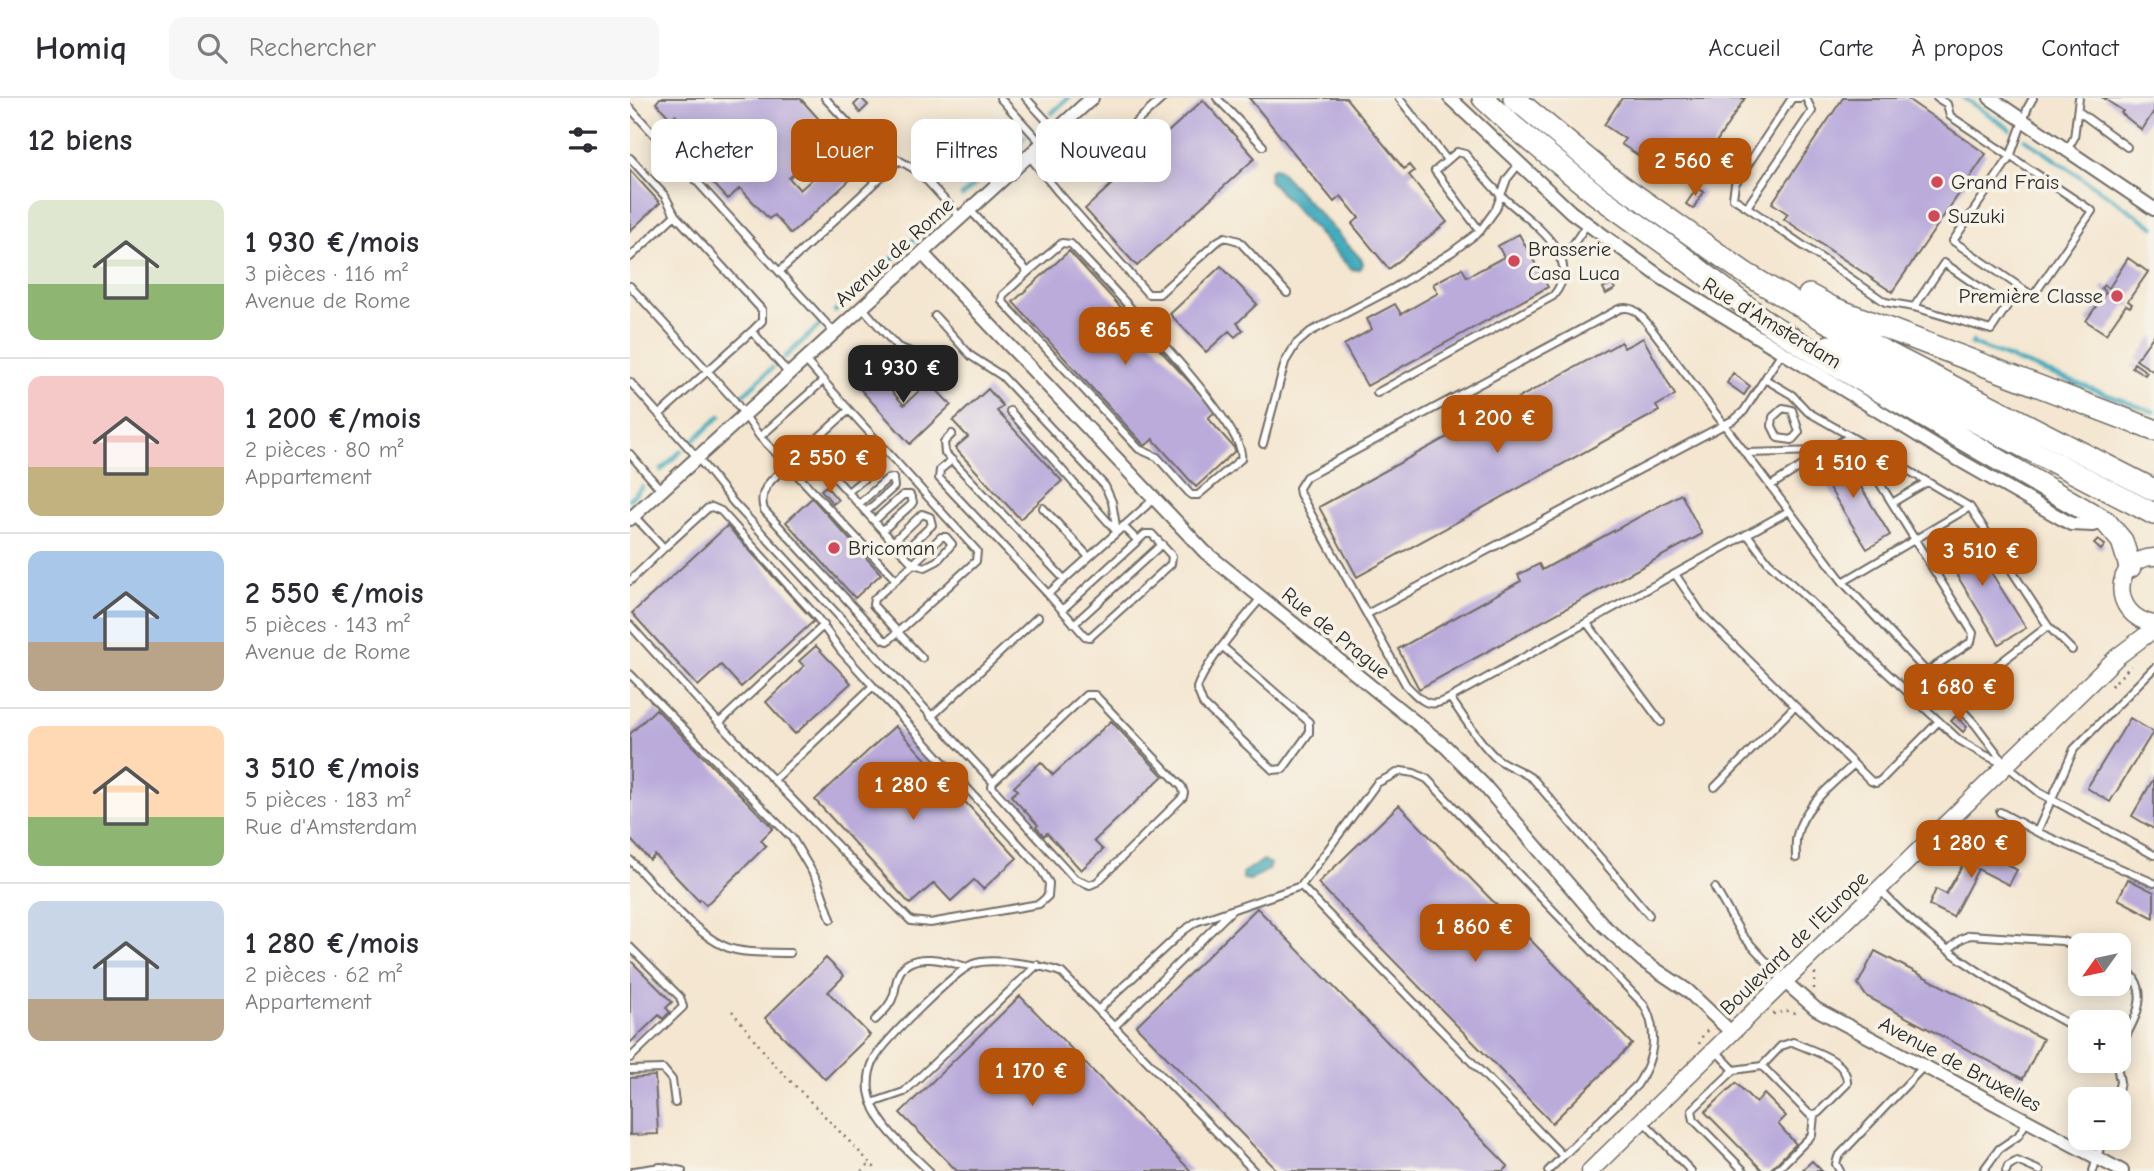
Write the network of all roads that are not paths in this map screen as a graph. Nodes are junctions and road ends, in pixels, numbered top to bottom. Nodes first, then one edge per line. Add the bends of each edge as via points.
1 (825, 98) edge
2 (1000, 98) edge
3 (1092, 98) edge
4 (1147, 98) edge
5 (1163, 98) edge
6 (1217, 98) edge
7 (1399, 98) edge
8 (1450, 98) edge
9 (1483, 98) edge
10 (1514, 98) edge
11 (1800, 98) edge
12 (1806, 98) edge
13 (1937, 98) edge
14 (1990, 98) edge
15 (2033, 98) edge
16 (2079, 98) edge
17 (1031, 100) edge
18 (1154, 106) junction
19 (630, 108) edge
20 (2078, 111) junction
21 (1046, 119) edge
22 (1069, 119) edge
23 (2023, 120) junction
24 (1036, 137) edge
25 (1262, 146) dead end
26 (2127, 147) dead end
27 (1036, 150) edge
28 (2067, 150) junction
29 (1029, 156) junction
30 (2010, 157) junction
31 (630, 158) edge
32 (1447, 159) junction
33 (899, 160) junction
34 (1519, 164) junction
35 (1502, 196) junction
36 (1747, 207) junction
37 (2154, 209) edge
38 (965, 214) junction
39 (676, 215) junction
40 (1669, 220) junction
41 (1587, 224) junction
42 (1479, 231) junction
43 (1675, 251) junction
44 (922, 253) junction
45 (630, 257) edge
46 (1560, 259) junction
47 (780, 271) junction
48 (1028, 272) junction
49 (630, 286) edge
50 (1287, 293) dead end
51 (862, 307) junction
52 (1914, 307) junction
53 (935, 316) dead end
54 (752, 331) junction
55 (834, 332) junction
56 (1783, 351) junction
57 (805, 359) junction
58 (708, 372) junction
59 (789, 374) junction
60 (1765, 379) junction
61 (824, 380) junction
62 (630, 382) edge
63 (952, 382) dead end
64 (1377, 393) dead end
65 (1803, 408) junction
66 (849, 410) junction
67 (1010, 411) dead end
68 (659, 415) junction
69 (744, 415) junction
70 (1795, 416) junction
71 (1724, 425) junction
72 (2154, 430) edge
73 (952, 434) dead end
74 (1850, 436) junction
75 (760, 437) junction
76 (1263, 444) dead end
77 (807, 447) junction
78 (1826, 452) junction
79 (1745, 453) junction
80 (630, 454) edge
81 (697, 457) junction
82 (952, 460) junction
83 (788, 465) junction
84 (878, 467) dead end
85 (1927, 481) junction
86 (1770, 486) junction
87 (662, 490) junction
88 (2154, 490) edge
89 (849, 492) junction
90 (1155, 498) junction
91 (1892, 503) junction
92 (859, 504) junction
93 (1970, 507) junction
94 (1044, 508) dead end
95 (1789, 511) junction
96 (866, 512) junction
97 (2154, 514) edge
98 (632, 518) edge
99 (874, 521) junction
100 (2106, 522) junction
101 (1123, 526) junction
102 (883, 530) junction
103 (1116, 532) junction
104 (1747, 534) junction
105 (1915, 539) junction
106 (1138, 541) junction
107 (893, 542) junction
108 (1162, 544) junction
109 (664, 548) junction
110 (902, 552) junction
111 (2154, 556) edge
112 (1088, 557) junction
113 (913, 564) junction
114 (2130, 567) junction
115 (1675, 574) junction
116 (1064, 579) junction
117 (896, 580) junction
118 (630, 581) edge
119 (1843, 582) junction
120 (1048, 594) junction
121 (1261, 598) junction
122 (1062, 610) junction
123 (1367, 614) junction
124 (2132, 615) junction
125 (1038, 617) dead end
126 (1587, 623) junction
127 (1074, 624) junction
128 (630, 625) edge
129 (824, 625) junction
130 (2049, 626) junction
131 (2154, 627) edge
132 (898, 632) junction
133 (1223, 648) junction
134 (2072, 650) dead end
135 (2117, 657) junction
136 (922, 659) dead end
137 (2154, 668) edge
138 (1925, 673) junction
139 (630, 674) edge
140 (873, 686) junction
141 (1450, 698) junction
142 (1952, 700) junction
143 (1795, 706) junction
144 (931, 717) junction
145 (1939, 721) junction
146 (1661, 722) dead end
147 (719, 723) junction
148 (1854, 764) junction
149 (2006, 765) junction
150 (774, 780) junction
151 (993, 782) junction
152 (1715, 787) dead end
153 (2053, 800) junction
154 (2000, 812) dead end
155 (2037, 832) junction
156 (2154, 855) edge
157 (1796, 858) dead end
158 (630, 860) edge
159 (2154, 883) edge
160 (1301, 886) junction
161 (1715, 888) dead end
162 (1880, 889) junction
163 (1233, 908) junction
164 (1649, 915) dead end
165 (831, 919) dead end
166 (2068, 943) edge
167 (630, 947) edge
168 (1948, 950) junction
169 (790, 953) dead end
170 (1037, 965) junction
171 (966, 967) junction
172 (2132, 972) edge
173 (1785, 982) junction
174 (1098, 1010) junction
175 (875, 1020) dead end
176 (2068, 1024) edge
177 (1114, 1027) junction
178 (2131, 1029) edge
179 (1732, 1033) junction
180 (1714, 1049) junction
181 (630, 1058) edge
182 (1762, 1066) junction
183 (1924, 1066) junction
184 (630, 1070) edge
185 (1734, 1070) junction
186 (675, 1103) dead end
187 (872, 1103) junction
188 (1814, 1115) junction
189 (1642, 1120) junction
190 (2027, 1121) junction
191 (2099, 1150) edge
192 (1563, 1156) junction
193 (2097, 1158) junction
194 (634, 1171) edge
195 (682, 1171) edge
196 (929, 1171) edge
197 (1254, 1171) edge
198 (1548, 1171) edge
199 (1590, 1171) edge
200 (1692, 1171) edge
201 (1744, 1171) edge
202 (1776, 1171) edge
203 (1840, 1171) edge
204 (1983, 1171) edge
205 (2006, 1171) edge
206 (2040, 1171) edge
207 (2093, 1171) edge
208 (2122, 1171) edge

1 - 33 lane via 863,139
2 - 24 lane
3 - 22 street, Avenue de Rome
4 - 18 lane
5 - 18 lane
6 - 25 lane
7 - 32 lane
8 - 34 street, Rue d'Amsterdam
9 - 43 highway via 1597,195
10 - 40 highway
11 - 36 lane via 1792,98 1735,184 1733,198
12 - 36 lane via 1812,111
13 - 30 lane via 1947,104 1950,116
14 - 23 street
15 - 23 lane
16 - 20 lane
17 - 21 lane
18 - 29 lane via 1084,169 1076,171
19 - 47 lane
20 - 26 lane
20 - 28 lane
23 - 28 street
23 - 30 lane
27 - 29 street, Avenue de Rome
28 - 37 street
29 - 38 street, Avenue de Rome
29 - 50 lane via 1148,294 1159,294 1225,237 1239,241
30 - 30 lane via 1953,241 2033,296 2092,211
31 - 39 lane
32 - 35 lane via 1457,152 1465,154
32 - 42 lane via 1434,172
33 - 38 lane
33 - 47 lane
34 - 35 lane via 1507,179
34 - 41 street, Rue d'Amsterdam
35 - 42 lane
35 - 46 lane via 1552,241
36 - 52 lane via 1885,302
38 - 44 street, Avenue de Rome
38 - 48 lane
39 - 45 lane
39 - 54 lane via 762,310 762,321
40 - 72 highway via 1830,307
40 - 88 highway via 1745,273 1822,318
41 - 46 lane
41 - 56 street, Rue d'Amsterdam via 1662,278
42 - 76 lane via 1412,277 1296,344 1285,362
43 - 97 highway via 1812,337
43 - 100 highway via 1768,323 1833,364
44 - 51 street, Avenue de Rome
44 - 90 street, Rue de Prague
46 - 64 lane via 1562,277 1553,296
47 - 55 lane
48 - 48 lane via 1062,243 1071,244 1198,383 1242,451 1241,459 1198,495 1191,495 1157,457 1139,449 1002,301
49 - 58 lane
51 - 55 street, Avenue de Rome
51 - 63 lane via 898,346 928,359
52 - 52 lane via 1944,263 2007,306 1991,330
53 - 103 lane via 971,356 1002,376 1105,486
54 - 58 lane
54 - 59 lane
55 - 57 street, Avenue de Rome
56 - 60 lane
56 - 100 street, Rue d'Amsterdam via 2071,524
57 - 59 street, Avenue de Rome
57 - 61 lane
58 - 68 lane
58 - 69 lane
59 - 69 street, Avenue de Rome
60 - 65 lane via 1792,395
60 - 71 lane via 1744,411
61 - 66 lane
61 - 75 lane
62 - 68 lane
65 - 70 lane
65 - 74 lane
66 - 77 lane
66 - 132 lane via 977,551 976,561
67 - 103 lane
68 - 81 lane
69 - 75 lane
69 - 81 street, Avenue de Rome
70 - 70 lane via 1788,408 1773,417 1778,438 1796,436
71 - 79 lane
71 - 123 lane
71 - 123 lane via 1634,309 1619,309 1306,477 1300,494
73 - 82 lane via 943,447
74 - 78 lane
74 - 85 lane
74 - 91 lane
75 - 83 lane
77 - 83 lane
77 - 89 lane
78 - 79 lane
78 - 86 lane
79 - 86 lane
80 - 87 lane
81 - 87 street, Avenue de Rome
81 - 144 lane
82 - 116 lane
82 - 120 lane via 940,470 940,478
83 - 117 lane
83 - 132 lane via 762,492 764,510 883,639 888,641
84 - 89 lane
85 - 91 lane
85 - 93 lane
86 - 95 lane
87 - 98 street, Avenue de Rome
89 - 92 lane
90 - 101 lane
90 - 121 street, Rue de Prague via 1205,552
91 - 105 lane
92 - 96 lane
92 - 96 lane via 893,478 894,487
93 - 105 lane
93 - 130 lane
94 - 112 lane
95 - 104 lane
95 - 119 lane
96 - 99 lane
98 - 109 lane
99 - 102 lane
99 - 102 lane via 903,495 910,495 911,505
100 - 114 highway via 2122,541
101 - 103 lane
101 - 106 lane
102 - 107 lane
103 - 112 lane
104 - 115 lane
104 - 145 lane via 1768,562
105 - 119 lane
105 - 138 lane via 1973,634 1971,642
106 - 108 lane via 1149,533
106 - 122 lane
107 - 110 lane
107 - 110 lane via 922,514 930,517 932,525
108 - 127 lane
108 - 127 lane via 1172,556 1171,564 1094,635 1086,636
109 - 118 lane
109 - 129 lane via 708,508 716,508
110 - 113 lane
111 - 114 street
112 - 116 lane
113 - 113 lane via 941,537 952,544 931,564
113 - 117 lane
114 - 124 street via 2121,591
115 - 126 lane
115 - 143 lane via 1703,614
116 - 120 lane
117 - 132 lane via 873,602
119 - 138 lane
120 - 122 lane
121 - 133 lane
121 - 179 street, Rue de Prague via 1446,747 1604,926 1643,961 1688,991
122 - 127 lane
123 - 141 lane via 1406,685 1427,704
124 - 131 street, Boulevard de l'Europe
124 - 135 street, Boulevard de l'Europe via 2131,634
125 - 144 lane
126 - 141 lane
126 - 146 lane
128 - 147 lane
129 - 140 lane
129 - 147 lane
130 - 134 lane
130 - 142 lane
131 - 135 street, Boulevard de l'Europe
132 - 136 lane
133 - 133 lane via 1200,679 1199,696 1273,770 1283,769 1309,733 1310,722
135 - 149 street, Boulevard de l'Europe
137 - 153 lane via 2078,743
138 - 142 lane
139 - 165 lane via 792,838 818,882
140 - 150 lane
140 - 150 lane via 1044,873 1050,890 1045,901 930,923 911,921
141 - 164 lane via 1488,749 1534,780
142 - 149 lane
143 - 148 lane
143 - 152 lane
144 - 151 lane
145 - 148 lane via 1876,783
145 - 149 lane via 1959,740
147 - 150 lane
148 - 157 lane via 1803,820
149 - 153 lane
149 - 162 street, Boulevard de l'Europe
151 - 151 lane via 1091,694 1184,793 1090,885 1075,879 992,788
153 - 155 lane
153 - 156 lane
154 - 155 lane
155 - 159 lane
158 - 169 lane via 705,935 722,946
160 - 163 lane
160 - 192 lane
160 - 192 lane via 1377,783 1401,771 1427,779 1651,1017 1653,1044 1643,1076
161 - 173 lane via 1742,935
162 - 168 lane
162 - 173 street, Boulevard de l'Europe
163 - 174 lane via 1183,931
163 - 177 lane
166 - 168 lane via 1970,935
167 - 181 lane via 680,997 683,1007
168 - 176 lane via 2013,995
170 - 171 lane via 984,961
170 - 174 lane via 1062,973
170 - 187 lane via 904,1092
171 - 175 lane via 935,959 911,962 897,976 890,1005
171 - 187 lane via 875,1058 869,1079
172 - 178 lane via 2147,995
173 - 179 street, Boulevard de l'Europe
173 - 183 street, Avenue de Bruxelles via 1816,1009
174 - 177 lane
177 - 197 lane
179 - 180 street, Boulevard de l'Europe
180 - 185 lane
180 - 189 street, Boulevard de l'Europe
182 - 185 lane
182 - 188 lane
182 - 188 lane via 1781,1046 1793,1042 1842,1067 1847,1084
183 - 190 street, Avenue de Bruxelles
183 - 203 lane via 1838,1157
184 - 186 lane via 663,1069 672,1080
185 - 201 lane via 1692,1115
187 - 196 lane via 886,1127
188 - 202 lane via 1812,1135
189 - 199 street, Boulevard de l'Europe
189 - 200 lane
190 - 193 street, Avenue de Bruxelles
190 - 204 lane
191 - 193 lane
192 - 198 lane
193 - 207 lane
193 - 208 street, Avenue de Bruxelles
194 - 195 lane via 661,1167
205 - 206 lane via 2017,1161

